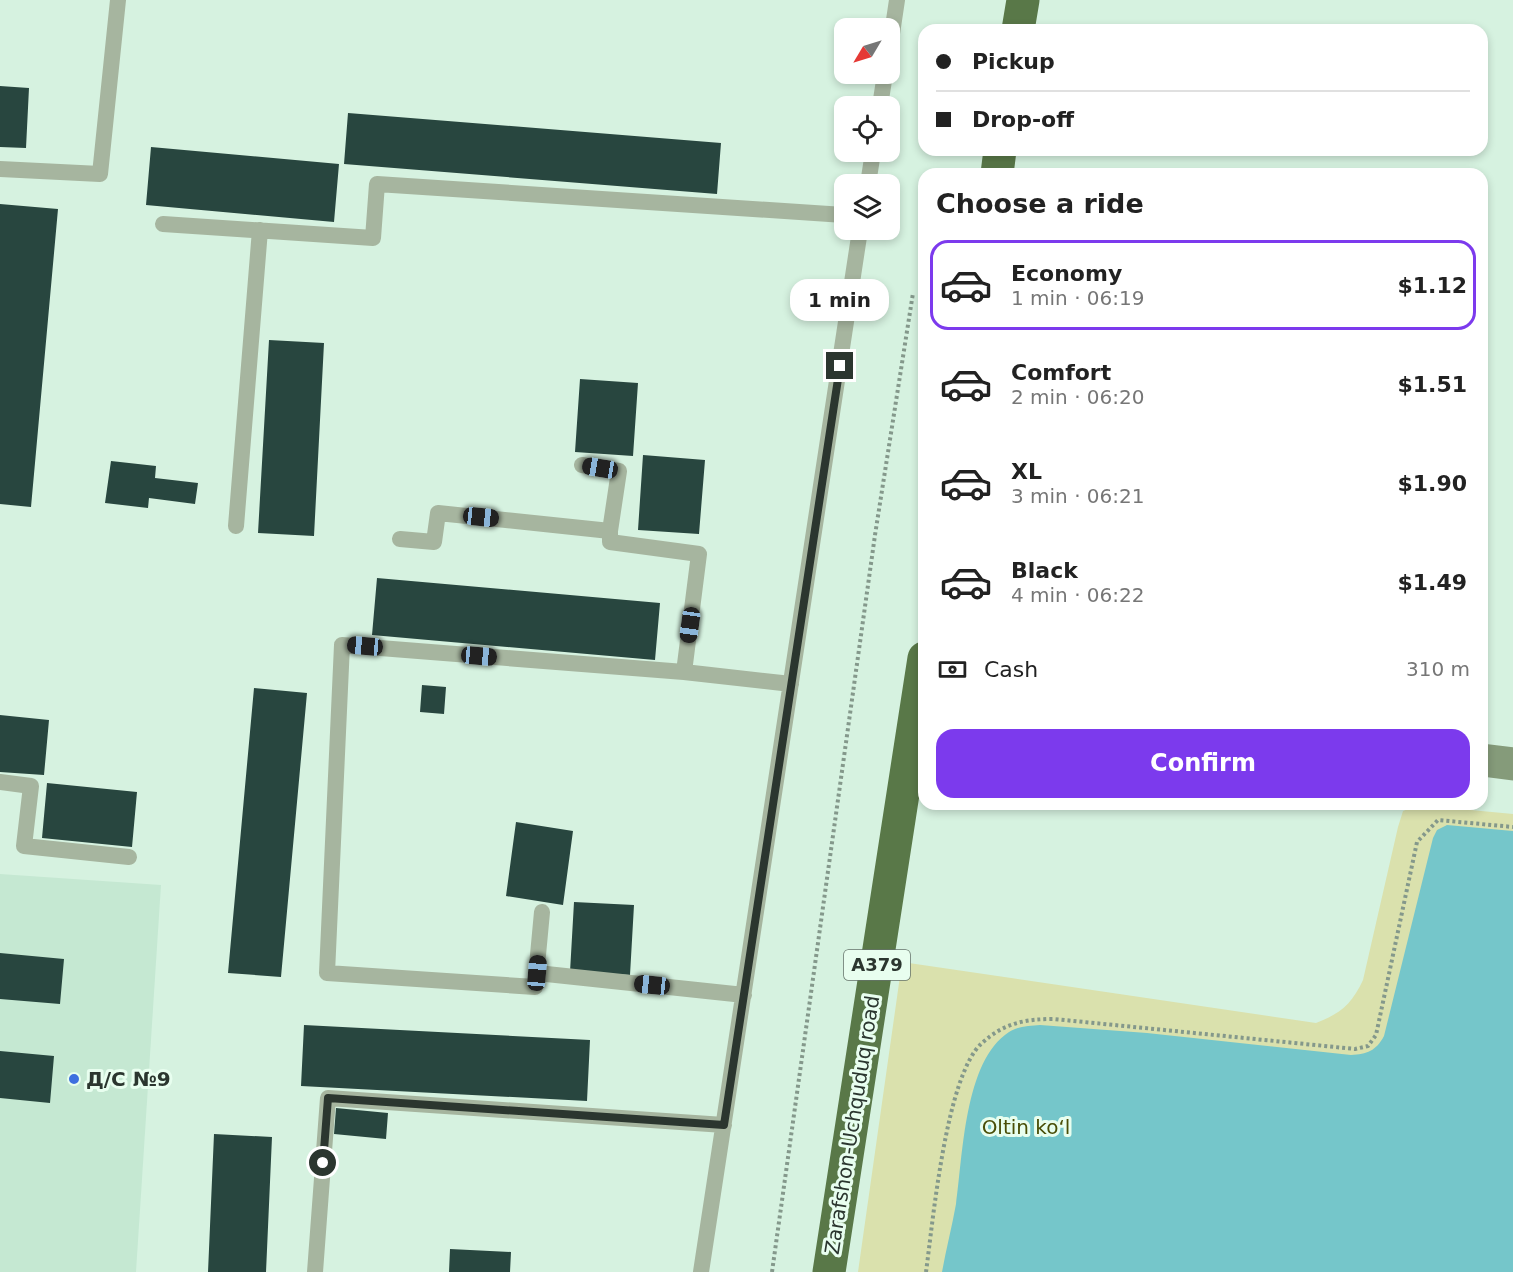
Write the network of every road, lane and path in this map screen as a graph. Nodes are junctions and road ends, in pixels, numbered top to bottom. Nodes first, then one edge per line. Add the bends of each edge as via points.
1 (118, 0) edge
2 (897, 0) edge
3 (1023, 0) edge
4 (894, 18) edge
5 (1019, 24) edge
6 (0, 169) edge
7 (834, 214) edge
8 (163, 224) dead end
9 (260, 230) junction
10 (858, 240) edge
11 (914, 293) dead end
12 (582, 465) dead end
13 (236, 526) dead end
14 (610, 531) junction
15 (400, 539) dead end
16 (684, 672) junction
17 (791, 684) junction
18 (918, 705) edge
19 (1488, 761) edge
20 (1513, 764) edge
21 (0, 782) edge
22 (1513, 827) edge
23 (129, 857) dead end
24 (542, 912) dead end
25 (537, 973) junction
26 (744, 995) junction
27 (724, 1125) junction
28 (315, 1272) edge
29 (701, 1272) edge
30 (772, 1272) edge
31 (829, 1272) edge
32 (926, 1272) edge

1 - 6 lane via 100,174
2 - 4 lane
3 - 5 highway
7 - 9 lane via 377,184 373,238
8 - 9 lane
9 - 13 lane
10 - 17 lane
11 - 30 path via 875,535
12 - 14 lane via 619,471
14 - 15 lane via 438,513 434,542
14 - 16 lane via 610,542 699,554
16 - 17 lane
16 - 25 lane via 342,645 327,973 535,987
17 - 26 lane
18 - 31 highway, Zarafshon-Uchquduq road / A379
19 - 20 street
21 - 23 lane via 31,786 24,846
22 - 32 path via 1438,820 1417,842 1376,1035 1368,1046 1355,1048 1054,1019 1023,1019 1001,1029 980,1045 965,1072 948,1121
24 - 25 lane
25 - 26 lane
26 - 27 lane
27 - 28 lane via 328,1098
27 - 29 lane

